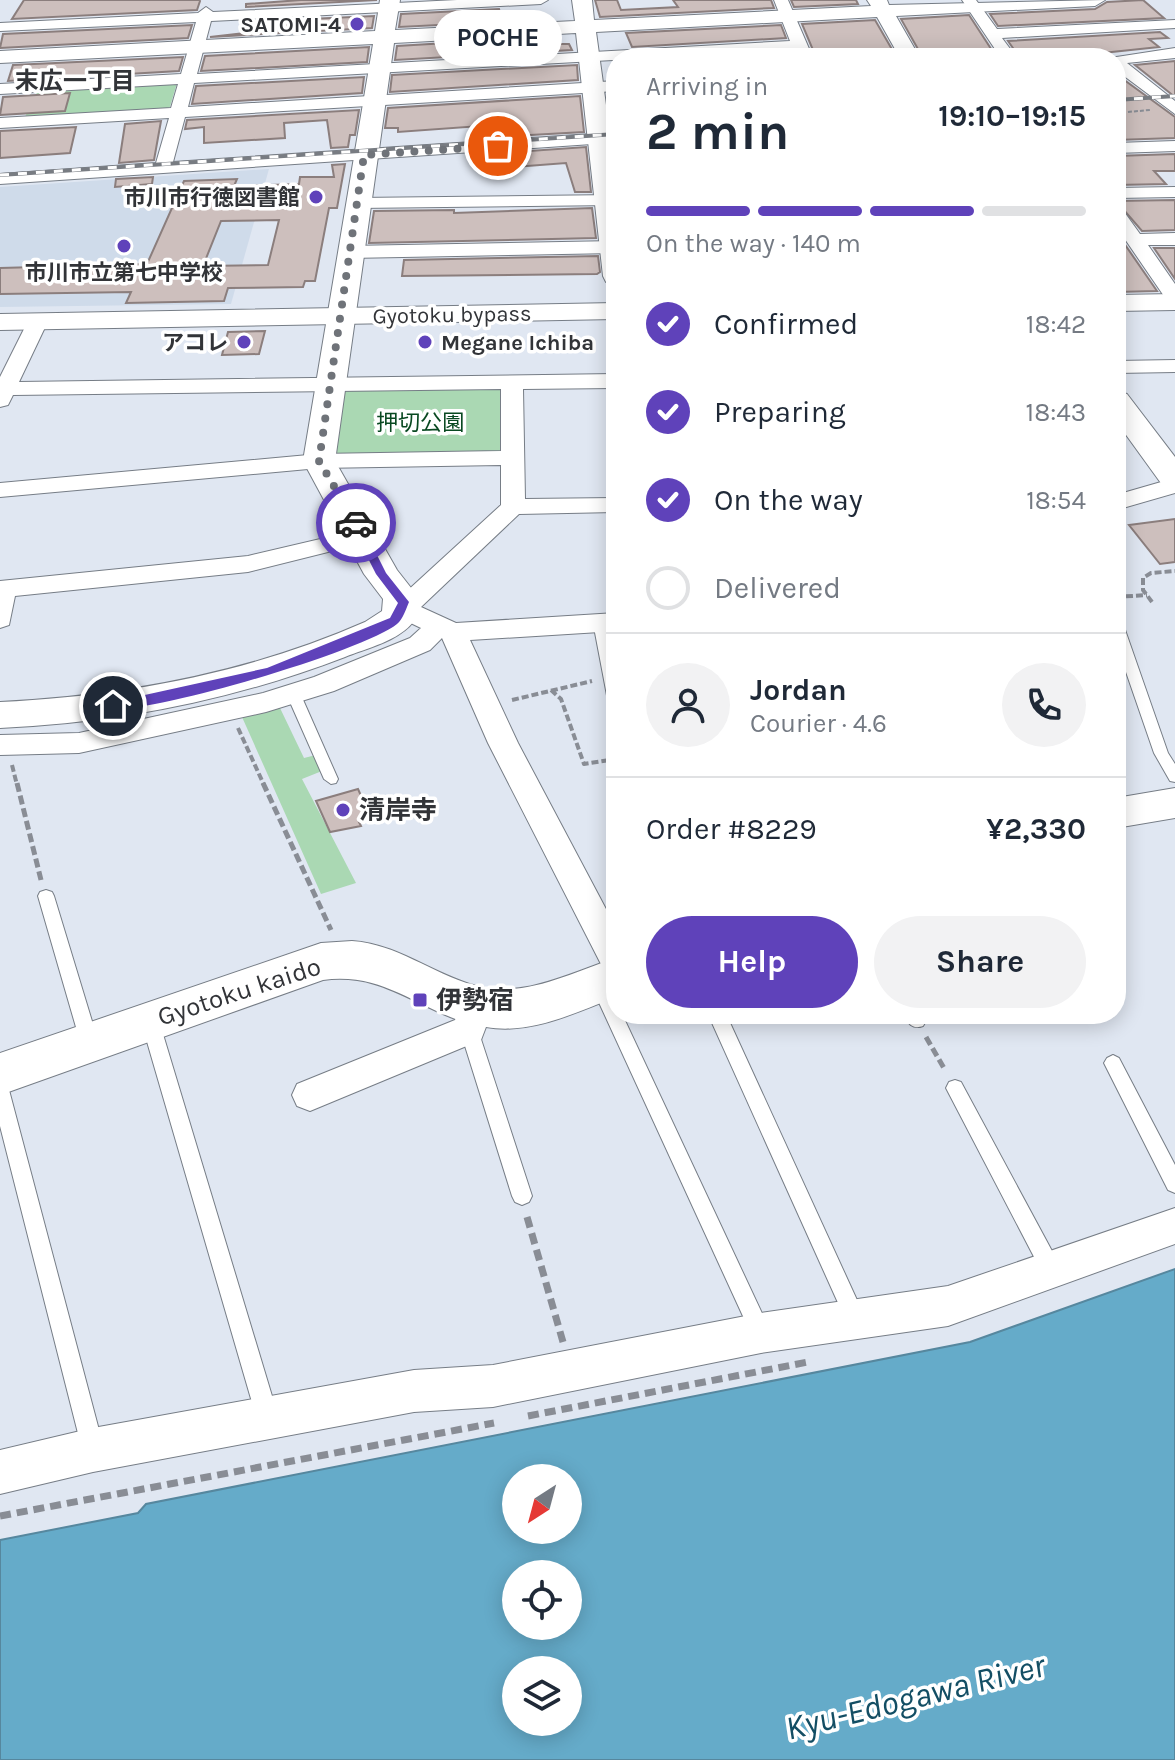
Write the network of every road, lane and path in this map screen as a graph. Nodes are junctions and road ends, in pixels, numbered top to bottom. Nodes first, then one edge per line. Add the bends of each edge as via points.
1 (209, 0) edge
2 (541, 0) edge
3 (582, 0) edge
4 (1095, 0) edge
5 (971, 3) edge
6 (389, 4) edge
7 (880, 6) edge
8 (785, 8) edge
9 (205, 16) junction
10 (33, 18) junction
11 (1175, 24) edge
12 (0, 27) edge
13 (585, 27) junction
14 (992, 34) junction
15 (384, 37) junction
16 (196, 47) junction
17 (800, 48) edge
18 (904, 48) edge
19 (1002, 48) edge
20 (1175, 53) edge
21 (7, 57) edge
22 (588, 57) junction
23 (606, 57) edge
24 (1126, 60) edge
25 (379, 68) junction
26 (1126, 69) edge
27 (187, 79) junction
28 (1163, 81) dead end
29 (1143, 83) junction
30 (1126, 84) edge
31 (0, 87) edge
32 (35, 87) junction
33 (604, 87) edge
34 (374, 101) junction
35 (1175, 109) edge
36 (177, 113) junction
37 (606, 118) edge
38 (19, 121) junction
39 (0, 123) edge
40 (606, 133) edge
41 (1175, 146) edge
42 (366, 148) junction
43 (1126, 148) edge
44 (164, 162) junction
45 (0, 166) edge
46 (0, 179) edge
47 (1175, 192) edge
48 (1126, 193) edge
49 (606, 200) edge
50 (357, 203) junction
51 (1126, 227) edge
52 (1175, 239) edge
53 (1135, 240) junction
54 (606, 247) edge
55 (349, 252) junction
56 (1175, 300) edge
57 (1126, 302) edge
58 (606, 311) edge
59 (340, 316) junction
60 (38, 321) junction
61 (0, 322) edge
62 (1175, 366) edge
63 (1126, 367) edge
64 (606, 381) edge
65 (512, 382) junction
66 (330, 385) junction
67 (2, 392) edge
68 (1126, 418) edge
69 (511, 458) junction
70 (319, 461) junction
71 (1174, 479) edge
72 (0, 490) edge
73 (1126, 499) edge
74 (606, 505) edge
75 (513, 507) junction
76 (363, 536) junction
77 (1175, 571) edge
78 (2, 589) edge
79 (1147, 595) junction
80 (1126, 596) edge
81 (1152, 602) dead end
82 (403, 609) junction
83 (0, 619) edge
84 (606, 622) edge
85 (447, 629) junction
86 (1126, 653) edge
87 (606, 678) edge
88 (550, 689) junction
89 (293, 693) junction
90 (485, 705) junction
91 (230, 709) junction
92 (3, 735) edge
93 (606, 761) edge
94 (1175, 777) edge
95 (331, 779) dead end
96 (1175, 803) edge
97 (1126, 811) edge
98 (46, 896) joint
99 (344, 959) junction
100 (606, 965) edge
101 (606, 976) edge
102 (473, 1018) junction
103 (150, 1021) junction
104 (631, 1024) edge
105 (722, 1024) edge
106 (918, 1024) edge
107 (89, 1041) junction
108 (1113, 1063) dead end
109 (0, 1074) edge
110 (955, 1088) joint
111 (0, 1090) edge
112 (310, 1095) dead end
113 (1175, 1184) edge
114 (522, 1196) joint
115 (1175, 1226) edge
116 (1052, 1271) junction
117 (856, 1319) junction
118 (761, 1333) junction
119 (571, 1370) junction
120 (268, 1417) junction
121 (93, 1450) junction
122 (0, 1472) edge

1 - 9 street
2 - 6 street
3 - 13 street
4 - 5 street
5 - 7 street
5 - 14 street
6 - 9 street
6 - 15 street
7 - 8 street
7 - 18 street
8 - 13 street
8 - 17 street
9 - 10 street
9 - 16 street
10 - 12 street
10 - 21 street
11 - 14 street
13 - 15 street
13 - 22 street
14 - 19 street
15 - 16 street
15 - 25 street
16 - 21 street
16 - 27 street
20 - 24 street
21 - 31 street
22 - 23 street
22 - 25 street
22 - 33 street
25 - 27 street
25 - 34 street
26 - 29 street
27 - 32 street
27 - 36 street
28 - 29 street
29 - 30 street
29 - 35 street
31 - 32 street
32 - 38 street
33 - 34 street
33 - 37 street
34 - 36 street
34 - 42 street
36 - 38 street
36 - 44 street
38 - 39 street
40 - 42 street
41 - 43 street
42 - 44 street
42 - 50 street
44 - 45 street
44 - 46 street
47 - 48 street
49 - 50 street
50 - 55 street
51 - 53 street
52 - 53 street
53 - 56 street
54 - 55 street
55 - 59 street
56 - 57 street
58 - 59 street, Gyotoku bypass
59 - 60 street, Gyotoku bypass
59 - 66 street
60 - 61 street, Gyotoku bypass
60 - 67 street
62 - 63 street
64 - 65 street
65 - 66 street
65 - 69 street
66 - 67 street
66 - 70 street
68 - 71 street
69 - 70 street
69 - 75 street
70 - 72 street
70 - 76 street
71 - 73 street
74 - 75 street
75 - 82 street
76 - 78 street via 248,564
76 - 82 street
77 - 79 path via 1143,578
78 - 83 street
79 - 80 path
79 - 81 path
82 - 85 street
82 - 92 street via 375,631 227,684 82,711
84 - 85 street
85 - 89 street
85 - 90 street
86 - 94 lane via 1161,753
87 - 88 path
88 - 90 path
88 - 93 path via 561,699 584,764
89 - 91 street
89 - 95 lane
90 - 100 street
91 - 92 street via 79,743
91 - 99 path
92 - 98 path
96 - 97 street
98 - 107 lane
99 - 102 street, Gyotoku kaido via 381,964 444,996
99 - 103 street, Gyotoku kaido via 296,968
101 - 102 street, Gyotoku kaido via 527,1007
102 - 112 street
102 - 114 lane
103 - 107 street, Gyotoku kaido
103 - 120 lane
104 - 118 lane
105 - 117 lane
106 - 110 path
107 - 109 street, Gyotoku kaido
108 - 113 lane
110 - 116 lane
111 - 121 lane
114 - 119 path
115 - 116 street
116 - 117 street via 948,1306
117 - 118 street
118 - 119 street
119 - 120 street
120 - 121 street
121 - 122 street

